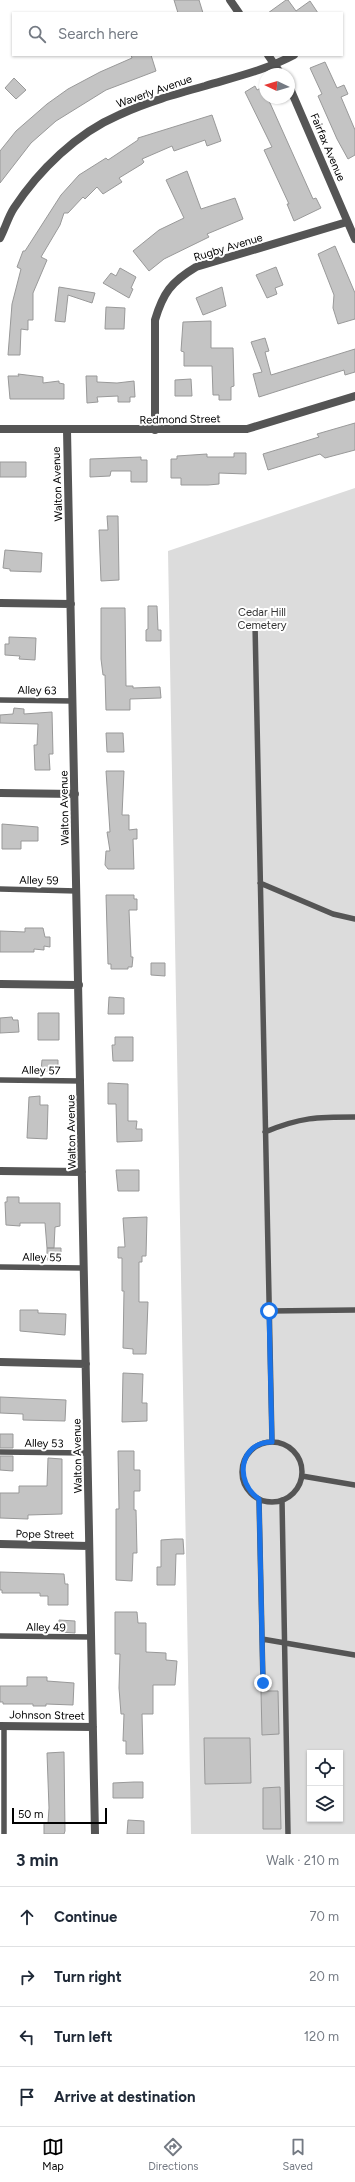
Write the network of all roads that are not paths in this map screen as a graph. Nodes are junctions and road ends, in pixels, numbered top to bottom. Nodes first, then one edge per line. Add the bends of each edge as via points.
1 (230, 0) edge
2 (238, 12) edge
3 (269, 56) edge
4 (292, 56) edge
5 (275, 65) junction
6 (277, 68) edge
7 (295, 100) edge
8 (347, 222) junction
9 (0, 238) edge
10 (355, 239) edge
11 (355, 396) edge
12 (0, 429) edge
13 (67, 430) junction
14 (154, 430) junction
15 (0, 604) edge
16 (71, 604) junction
17 (255, 624) dead end
18 (0, 700) edge
19 (73, 701) junction
20 (0, 793) edge
21 (75, 794) junction
22 (260, 882) junction
23 (0, 889) edge
24 (77, 891) junction
25 (355, 919) edge
26 (0, 984) edge
27 (79, 985) junction
28 (0, 1080) edge
29 (81, 1081) junction
30 (355, 1116) edge
31 (265, 1132) junction
32 (0, 1171) edge
33 (82, 1172) junction
34 (0, 1266) edge
35 (84, 1268) junction
36 (355, 1310) edge
37 (269, 1311) junction
38 (0, 1362) edge
39 (86, 1364) junction
40 (272, 1442) junction
41 (0, 1452) edge
42 (88, 1453) junction
43 (302, 1476) junction
44 (355, 1485) edge
45 (259, 1499) junction
46 (282, 1500) junction
47 (0, 1544) edge
48 (90, 1546) junction
49 (0, 1636) edge
50 (91, 1637) junction
51 (262, 1639) junction
52 (285, 1642) junction
53 (355, 1655) edge
54 (263, 1683) dead end
55 (2, 1726) edge
56 (93, 1727) junction
57 (4, 1834) edge
58 (95, 1834) edge
59 (288, 1834) edge

1 - 2 street
3 - 5 street
4 - 5 street, Waverly Avenue
5 - 6 street
5 - 9 street, Waverly Avenue via 154,101 118,115 90,131 56,157 34,181 14,209
7 - 8 street, Fairfax Avenue
8 - 10 street, Fairfax Avenue
8 - 14 street, Rugby Avenue via 196,267 180,277 167,290 155,320
11 - 14 street, Redmond Street via 247,429
12 - 13 street, Redmond Street
13 - 14 street, Redmond Street
13 - 16 street, Walton Avenue
15 - 16 street
16 - 19 street, Walton Avenue
17 - 22 lane
18 - 19 lane, Alley 63
19 - 21 street, Walton Avenue
20 - 21 street
21 - 24 street, Walton Avenue
22 - 25 lane via 333,914
22 - 31 lane
23 - 24 lane, Alley 59
24 - 27 street, Walton Avenue
26 - 27 street
27 - 29 street, Walton Avenue
28 - 29 lane, Alley 57
29 - 33 street, Walton Avenue
30 - 31 lane via 307,1118
31 - 37 lane
32 - 33 street
33 - 35 street, Walton Avenue
34 - 35 lane, Alley 55
35 - 39 street, Walton Avenue
36 - 37 lane
37 - 40 lane
38 - 39 street
39 - 42 street, Walton Avenue
40 - 43 lane via 293,1450 302,1466
40 - 45 lane via 250,1451 243,1468 246,1486
41 - 42 lane, Alley 53
42 - 48 street, Walton Avenue
43 - 44 lane
43 - 46 lane via 294,1493
45 - 46 lane via 268,1502
45 - 51 lane
46 - 52 lane
47 - 48 street, Pope Street
48 - 50 street, Walton Avenue
49 - 50 lane, Alley 49
50 - 56 street, Walton Avenue
51 - 52 lane
51 - 54 lane
52 - 53 lane
52 - 59 lane
55 - 56 street, Johnson Street
55 - 57 lane
56 - 58 street, Walton Avenue

